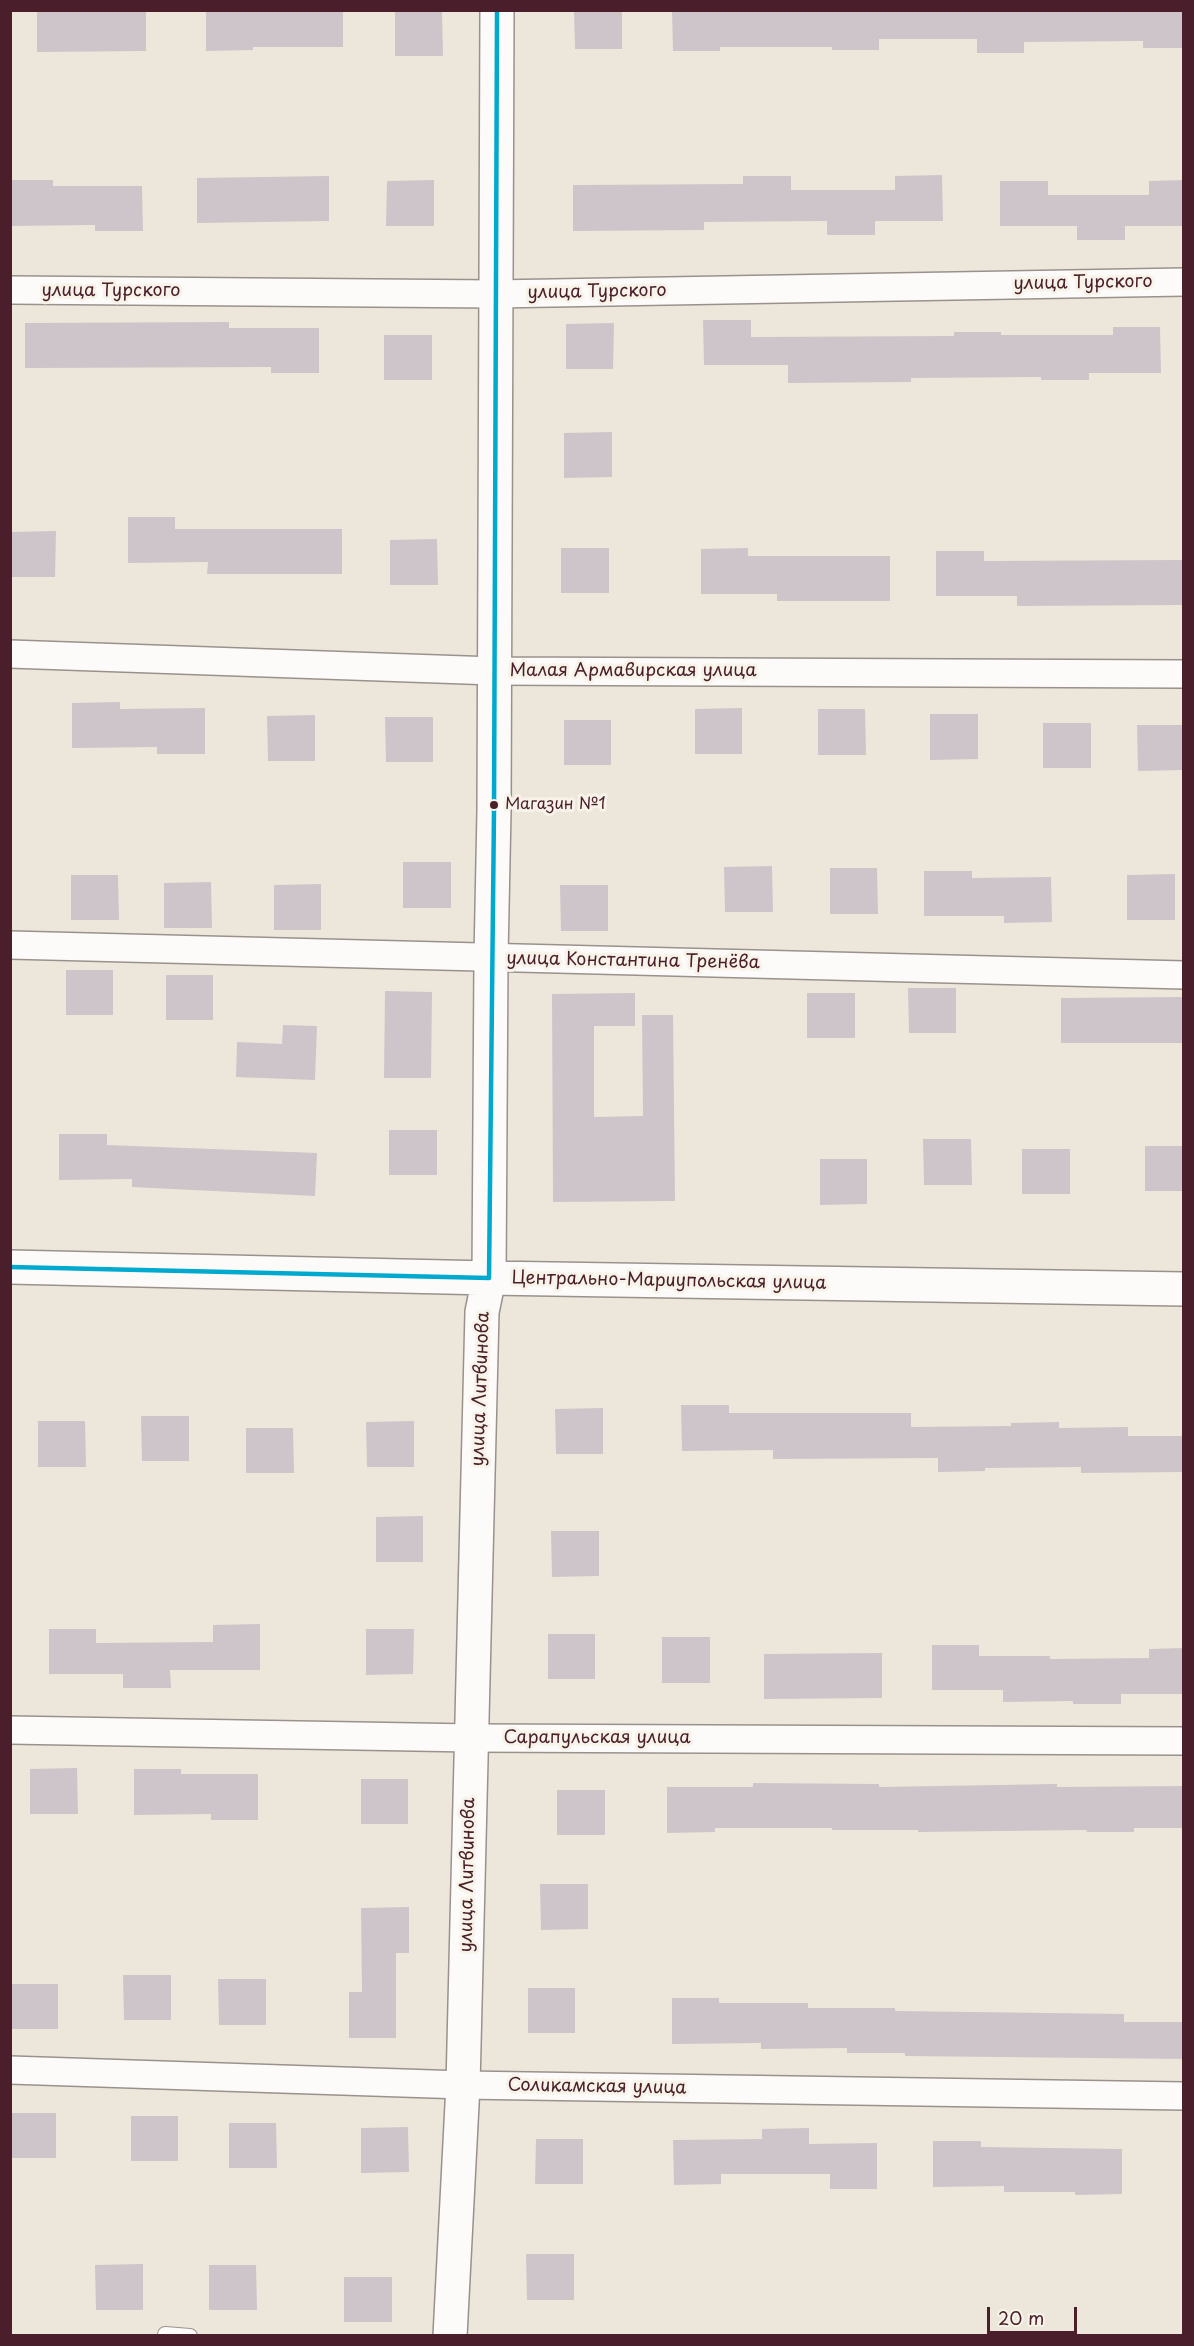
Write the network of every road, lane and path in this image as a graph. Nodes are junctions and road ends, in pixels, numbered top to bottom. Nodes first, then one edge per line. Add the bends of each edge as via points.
1 (497, 10) edge
2 (1184, 282) edge
3 (10, 290) edge
4 (495, 294) junction
5 (10, 654) edge
6 (494, 671) junction
7 (1184, 674) edge
8 (10, 945) edge
9 (491, 957) junction
10 (1184, 975) edge
11 (10, 1267) edge
12 (489, 1278) junction
13 (1184, 1289) edge
14 (10, 1730) edge
15 (472, 1738) junction
16 (1184, 1741) edge
17 (10, 2070) edge
18 (463, 2085) junction
19 (1184, 2096) edge
20 (165, 2334) dead end
21 (190, 2336) edge
22 (450, 2336) edge

1 - 4 street, улица Литвинова
2 - 4 street, улица Турского
3 - 4 street, улица Турского
4 - 6 street, улица Литвинова
5 - 6 street, Малая Армавирская улица
6 - 7 street, Малая Армавирская улица
6 - 9 street, улица Литвинова
8 - 9 street, улица Константина Тренёва
9 - 10 street, улица Константина Тренёва
9 - 12 street, улица Литвинова
11 - 12 street, Центрально-Мариупольская улица
12 - 13 street, Центрально-Мариупольская улица
12 - 15 street, улица Литвинова via 482,1312
14 - 15 street, Сарапульская улица
15 - 16 street, Сарапульская улица
15 - 18 street, улица Литвинова
17 - 18 street, Соликамская улица
18 - 19 street, Соликамская улица
18 - 22 street, улица Литвинова
20 - 21 lane

